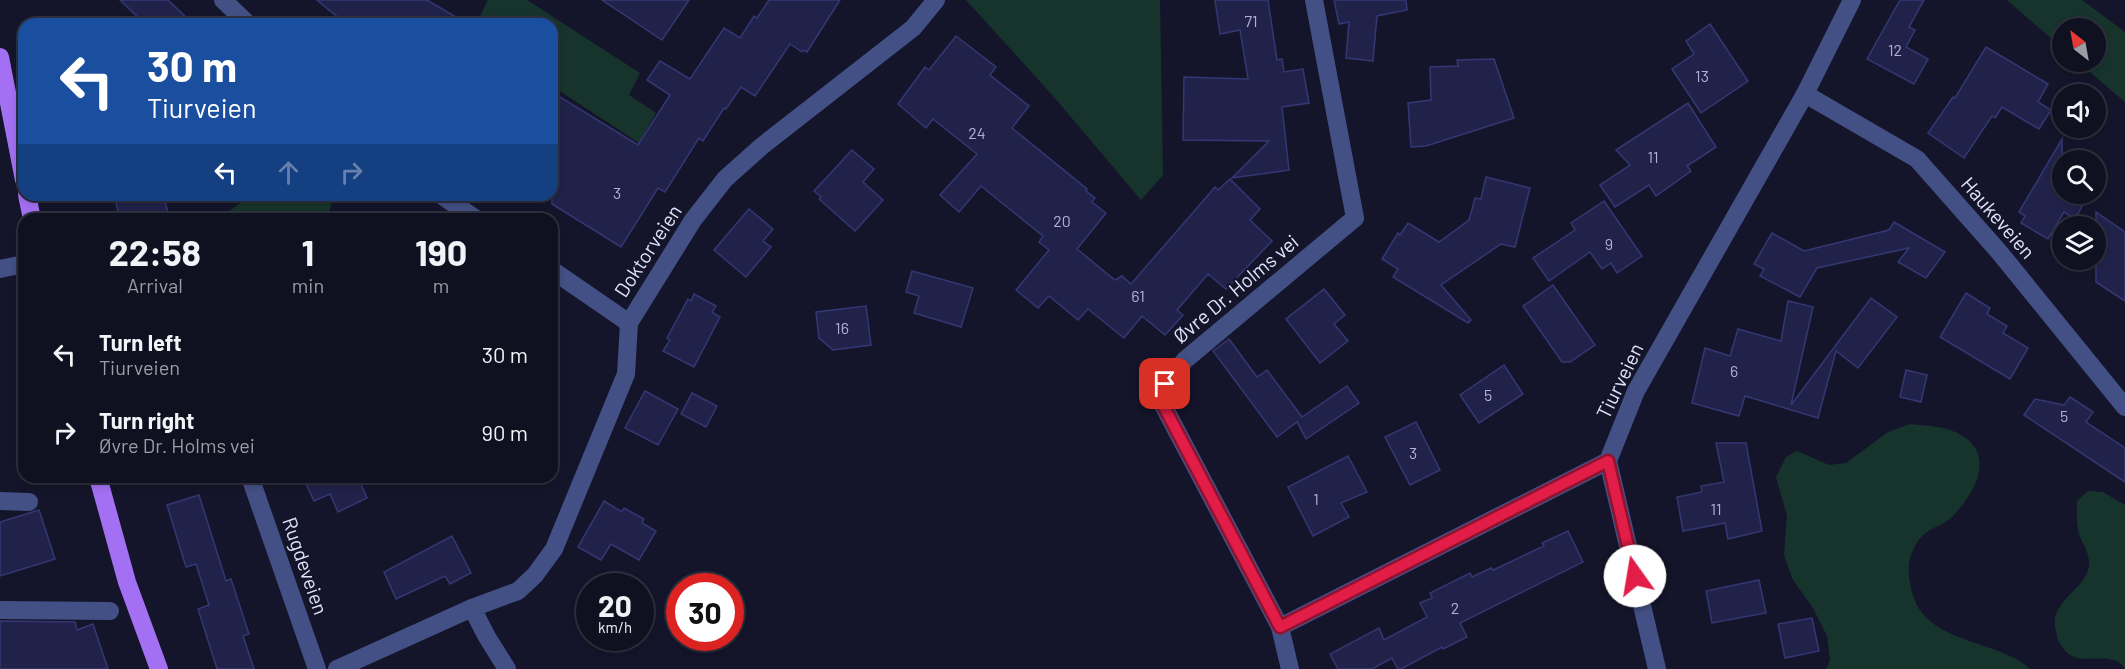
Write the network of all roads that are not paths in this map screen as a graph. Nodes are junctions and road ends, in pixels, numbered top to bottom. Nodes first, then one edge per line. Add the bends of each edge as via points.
1 (224, 0) edge
2 (936, 0) edge
3 (1314, 0) edge
4 (1852, 0) edge
5 (242, 18) edge
6 (0, 57) edge
7 (1805, 94) junction
8 (18, 149) edge
9 (450, 201) edge
10 (467, 213) edge
11 (18, 265) edge
12 (0, 269) edge
13 (558, 274) edge
14 (629, 323) junction
15 (2125, 407) edge
16 (1608, 461) junction
17 (100, 483) edge
18 (252, 483) edge
19 (0, 501) edge
20 (29, 502) dead end
21 (472, 608) junction
22 (0, 610) edge
23 (110, 611) dead end
24 (1280, 627) junction
25 (159, 669) edge
26 (317, 669) edge
27 (337, 669) edge
28 (507, 669) edge
29 (1290, 669) edge
30 (1657, 669) edge

1 - 5 street
2 - 14 street, Doktorveien via 913,28 725,178 693,220
3 - 24 street, Øvre Dr. Holms vei via 1355,218 1185,360 1165,384 1163,405
4 - 7 street, Tiurveien
6 - 8 main road
7 - 15 street, Haukeveien via 1917,159 2000,253
7 - 16 street, Tiurveien via 1636,391
9 - 10 street
11 - 12 street
13 - 14 street
14 - 21 street, Doktorveien via 626,374 554,549 518,591
16 - 24 street
16 - 30 street
17 - 25 main road via 127,582
18 - 26 street, Rugdeveien
19 - 20 street
21 - 27 street, Doktorveien
21 - 28 street
22 - 23 street
24 - 29 street, Øvre Dr. Holms vei

